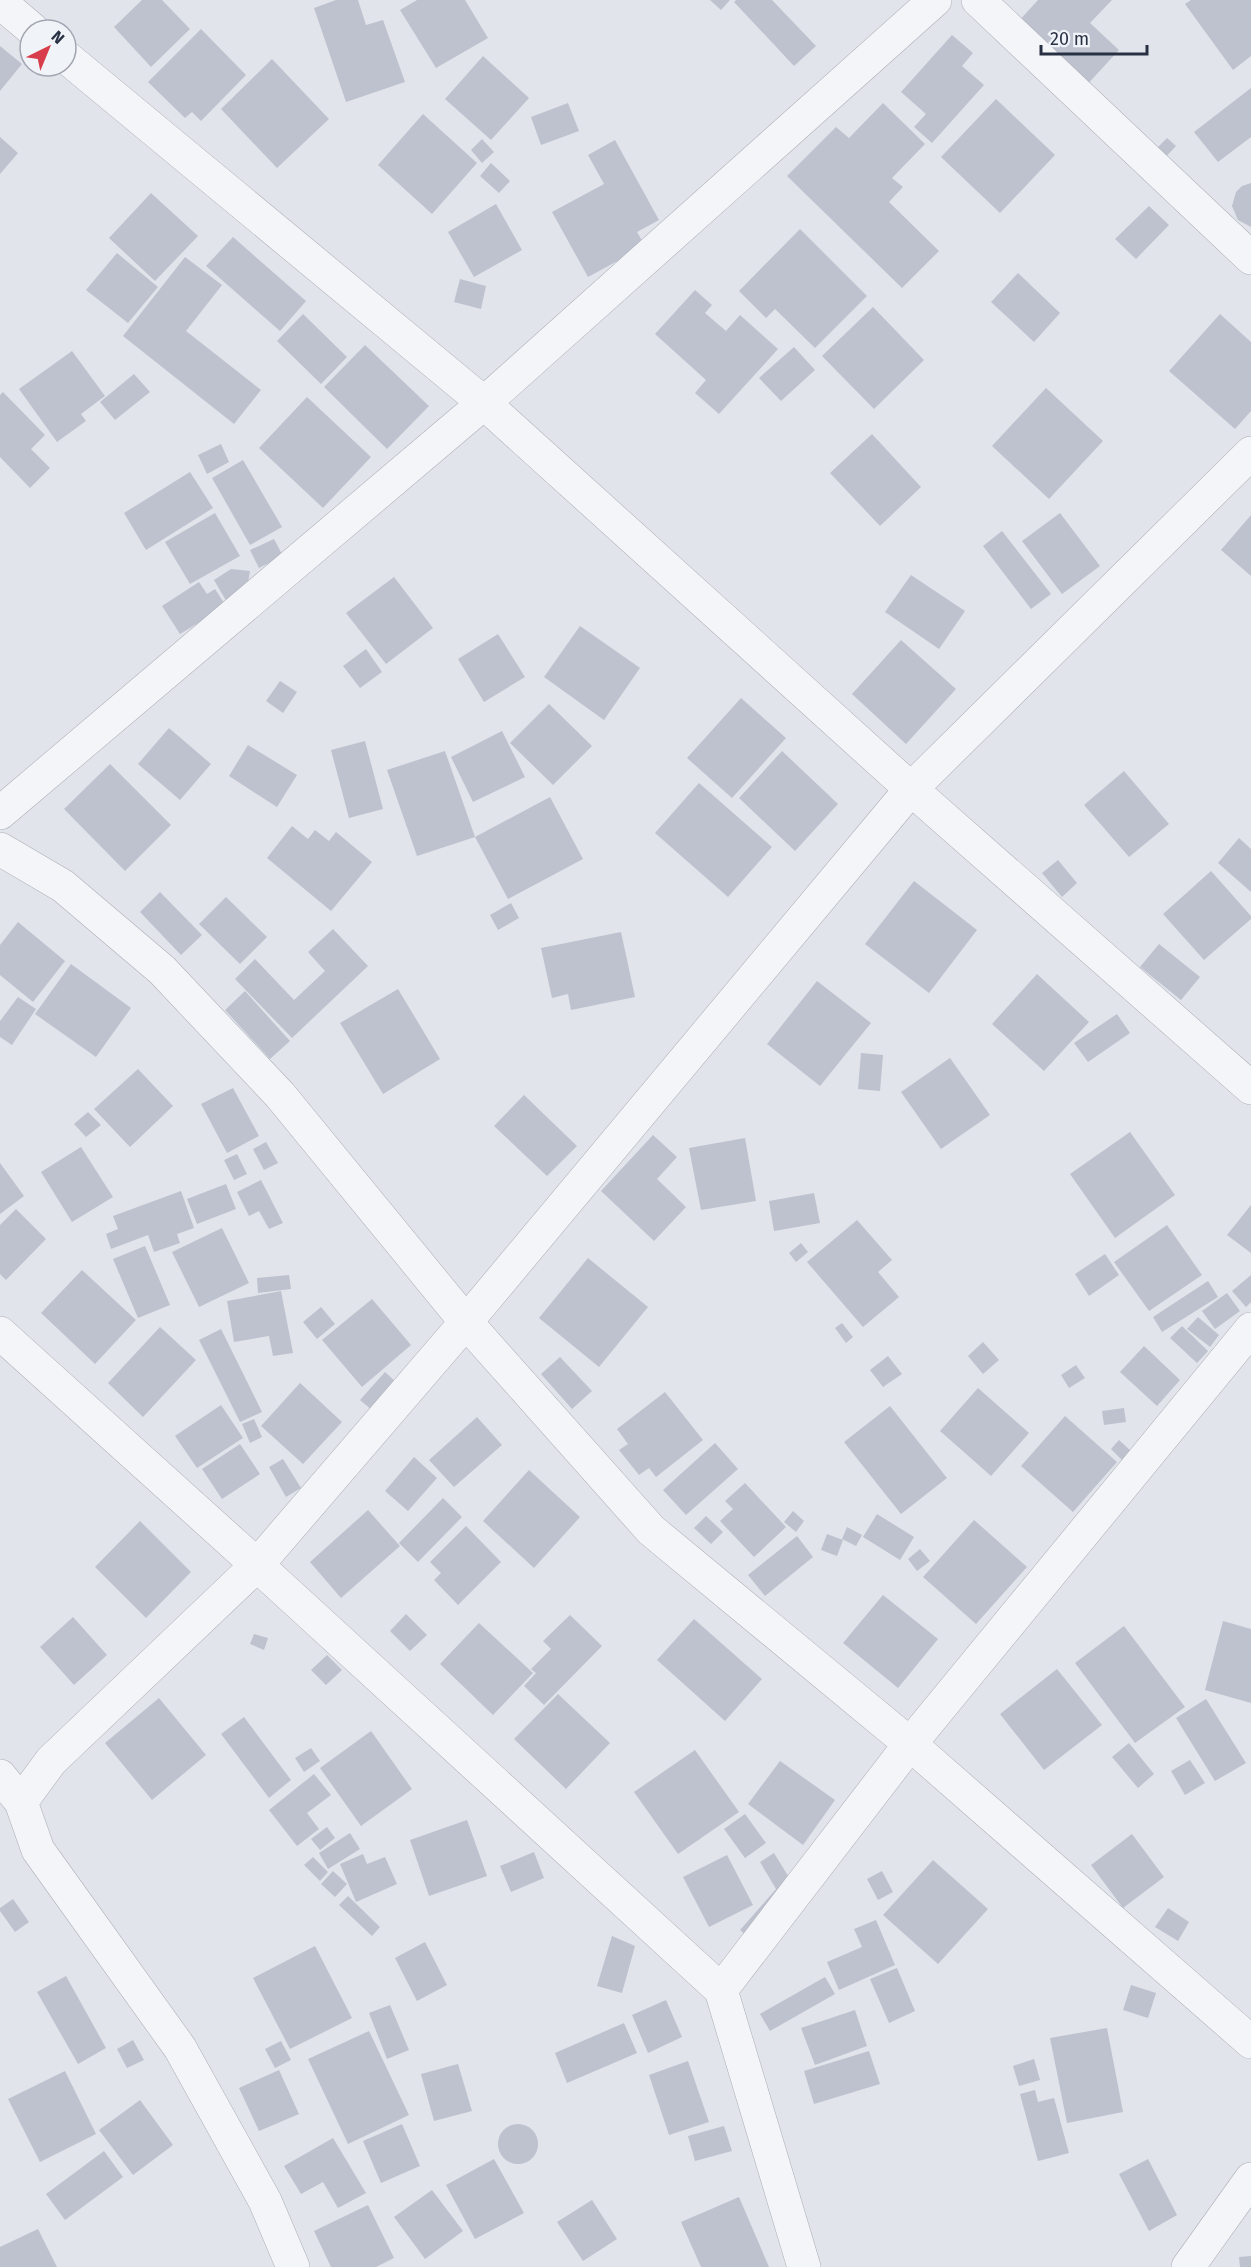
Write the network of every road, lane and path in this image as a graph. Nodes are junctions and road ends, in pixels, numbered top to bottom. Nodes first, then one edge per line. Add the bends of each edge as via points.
1 (934, 0) edge
2 (978, 0) edge
3 (0, 2) edge
4 (19, 18) edge
5 (78, 67) edge
6 (1251, 258) edge
7 (484, 403) junction
8 (1251, 453) edge
9 (911, 789) junction
10 (0, 813) edge
11 (0, 849) edge
12 (1251, 1088) edge
13 (466, 1322) junction
14 (1251, 1329) edge
15 (0, 1333) edge
16 (257, 1565) junction
17 (910, 1744) junction
18 (0, 1776) edge
19 (21, 1802) junction
20 (722, 1990) junction
21 (1251, 2042) edge
22 (1251, 2179) edge
23 (293, 2267) edge
24 (804, 2267) edge
25 (1188, 2267) edge

1 - 7 street
2 - 6 street
3 - 4 street
5 - 7 street
7 - 9 street
7 - 10 street
8 - 9 street
9 - 12 street
9 - 13 street
11 - 13 street via 63,886 162,970 280,1095
13 - 16 street
13 - 17 street via 651,1530
14 - 17 street
15 - 16 street
16 - 19 street via 51,1761
16 - 20 street
17 - 20 street
17 - 21 street
18 - 19 street
19 - 23 street via 38,1850 180,2048 265,2201
20 - 24 street
22 - 25 street

